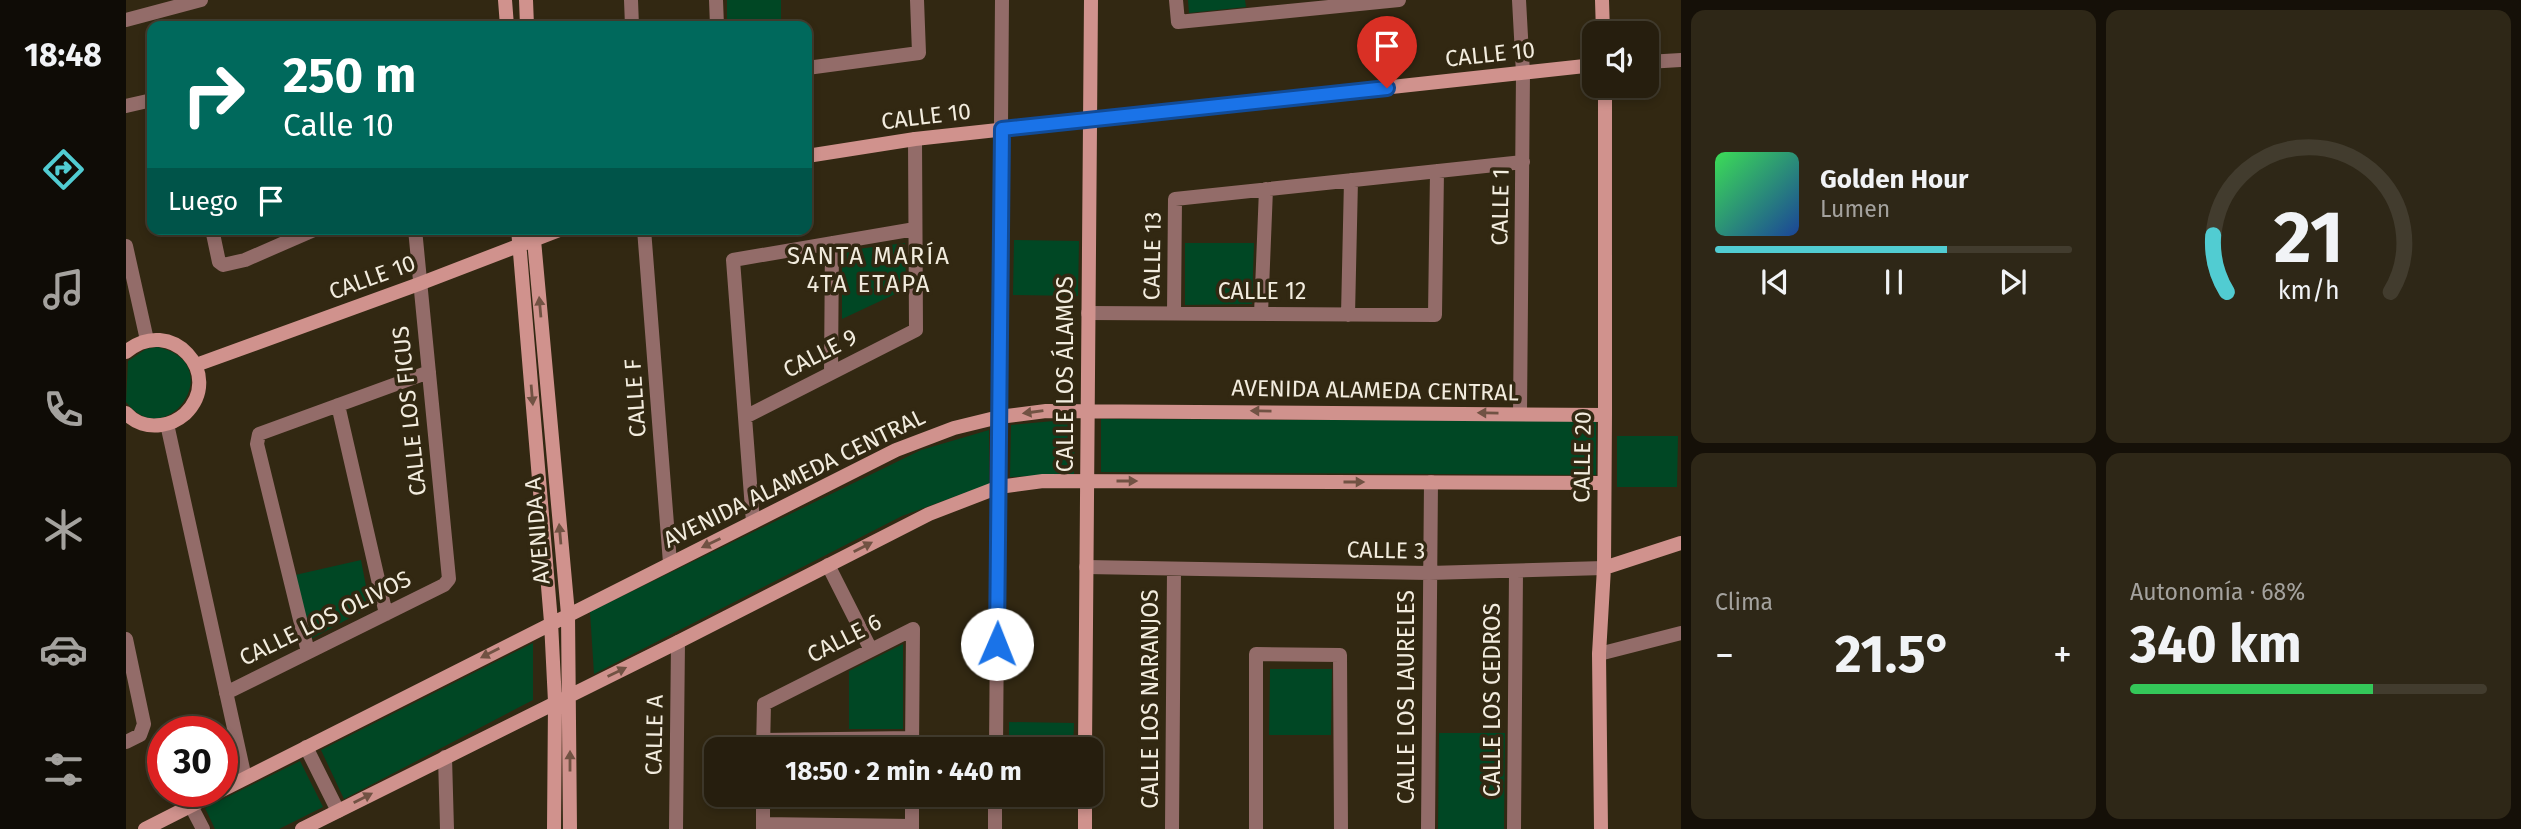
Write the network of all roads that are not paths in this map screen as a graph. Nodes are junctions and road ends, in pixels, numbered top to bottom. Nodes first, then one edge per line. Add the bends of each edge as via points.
1 (201, 0) edge
2 (505, 0) edge
3 (526, 0) edge
4 (631, 0) edge
5 (716, 0) edge
6 (917, 0) edge
7 (1002, 0) edge
8 (1091, 0) edge
9 (1176, 0) edge
10 (1399, 0) edge
11 (1520, 0) edge
12 (1602, 0) edge
13 (126, 20) edge
14 (507, 21) edge
15 (527, 21) edge
16 (632, 21) edge
17 (717, 21) edge
18 (1603, 21) edge
19 (1681, 60) edge
20 (1659, 61) edge
21 (1582, 66) edge
22 (812, 67) edge
23 (1523, 73) junction
24 (1605, 98) edge
25 (147, 101) edge
26 (126, 106) edge
27 (1089, 121) junction
28 (1002, 129) junction
29 (915, 139) junction
30 (812, 155) edge
31 (1523, 162) junction
32 (1437, 171) junction
33 (1351, 180) junction
34 (1266, 189) junction
35 (915, 229) junction
36 (213, 235) edge
37 (298, 235) edge
38 (415, 235) edge
39 (518, 235) edge
40 (533, 235) edge
41 (645, 235) edge
42 (832, 243) junction
43 (126, 246) edge
44 (519, 246) junction
45 (494, 255) junction
46 (521, 270) junction
47 (419, 284) junction
48 (1088, 313) junction
49 (1174, 313) junction
50 (1261, 314) junction
51 (1348, 315) junction
52 (147, 340) junction
53 (126, 352) edge
54 (196, 365) junction
55 (429, 372) junction
56 (831, 373) junction
57 (338, 405) junction
58 (1087, 410) junction
59 (126, 413) edge
60 (1520, 414) junction
61 (1605, 415) junction
62 (745, 417) junction
63 (999, 417) junction
64 (167, 424) junction
65 (1087, 481) junction
66 (1431, 482) junction
67 (1604, 483) junction
68 (999, 487) junction
69 (753, 522) junction
70 (1681, 543) edge
71 (670, 563) junction
72 (828, 565) junction
73 (1086, 567) junction
74 (1604, 568) junction
75 (1174, 569) junction
76 (1516, 570) junction
77 (1429, 573) junction
78 (444, 585) joint
79 (386, 614) junction
80 (568, 614) junction
81 (551, 622) junction
82 (1681, 633) edge
83 (126, 639) edge
84 (678, 642) junction
85 (871, 650) junction
86 (308, 652) junction
87 (1599, 654) junction
88 (226, 693) junction
89 (570, 694) junction
90 (555, 702) junction
91 (763, 737) edge
92 (912, 737) edge
93 (996, 737) edge
94 (1085, 737) edge
95 (126, 742) edge
96 (306, 747) junction
97 (445, 757) junction
98 (245, 778) junction
99 (238, 782) edge
100 (189, 807) edge
101 (192, 807) edge
102 (763, 807) edge
103 (912, 807) edge
104 (995, 807) edge
105 (1085, 807) edge
106 (338, 811) junction
107 (763, 827) edge
108 (912, 827) edge
109 (145, 829) edge
110 (203, 829) edge
111 (302, 829) edge
112 (447, 829) edge
113 (554, 829) edge
114 (570, 829) edge
115 (676, 829) edge
116 (995, 829) edge
117 (1084, 829) edge
118 (1172, 829) edge
119 (1256, 829) edge
120 (1341, 829) edge
121 (1428, 829) edge
122 (1514, 829) edge
123 (1601, 829) edge

1 - 13 street
2 - 14 street
3 - 15 street
4 - 16 street
5 - 17 street
6 - 22 street via 919,53
7 - 28 street
8 - 27 street, CALLE LOS ÁLAMOS
9 - 10 street via 1178,22
11 - 23 street, CALLE 1
12 - 18 street
19 - 20 street
21 - 23 street, CALLE 10
23 - 27 street, CALLE 10
23 - 31 street, CALLE 1
24 - 61 street, CALLE 20
25 - 26 street
27 - 28 street, CALLE 10
27 - 48 street, CALLE LOS ÁLAMOS
28 - 29 street, CALLE 10
28 - 63 street
29 - 30 street, CALLE 10
29 - 35 street
31 - 32 street
31 - 60 street, CALLE 1
32 - 33 street
32 - 51 street, CALLE 12 via 1435,315
33 - 34 street
33 - 51 street
34 - 49 street, CALLE 13 via 1175,199
34 - 50 street
35 - 42 street
35 - 56 street, CALLE 9 via 916,330
36 - 37 street via 223,265
38 - 47 street, CALLE LOS FICUS
39 - 44 street, AVENIDA A
40 - 44 street, CALLE 10
80 -> 40 street, AVENIDA A
41 - 71 street, CALLE F
42 - 56 street
42 - 62 street via 733,260
43 - 52 street
44 - 45 street, CALLE 10
44 - 46 street, AVENIDA A
45 - 46 street
45 - 47 street, CALLE 10
46 -> 81 street, AVENIDA A
47 - 54 street, CALLE 10
47 - 55 street, CALLE LOS FICUS
48 - 49 street, CALLE 12
48 - 58 street, CALLE LOS ÁLAMOS
49 - 50 street, CALLE 12
50 - 51 street, CALLE 12
52 - 53 street
52 - 54 street via 176,344
54 - 64 street via 198,394 191,408
55 - 57 street
55 - 78 street, CALLE LOS FICUS via 449,579
56 - 62 street, CALLE 9
57 - 79 street
57 - 86 street via 259,435 257,440
60 -> 58 street, AVENIDA ALAMEDA CENTRAL
58 -> 63 street, AVENIDA ALAMEDA CENTRAL
58 - 65 street, CALLE LOS ÁLAMOS
59 - 64 street via 142,423
60 - 61 street, AVENIDA ALAMEDA CENTRAL
61 - 67 street, CALLE 20
62 - 69 street
63 - 68 street
63 - 69 street, AVENIDA ALAMEDA CENTRAL via 896,450
64 - 88 street
65 -> 66 street
65 - 68 street
65 - 73 street, CALLE LOS ÁLAMOS
66 - 67 street
66 - 77 street, CALLE LOS LAURELES
67 - 74 street, CALLE 20
72 -> 68 street via 929,514
68 - 93 street
69 -> 71 street, AVENIDA ALAMEDA CENTRAL
70 - 74 street, CALLE 3
71 - 80 street, AVENIDA ALAMEDA CENTRAL
72 - 84 street
72 - 85 street
73 - 75 street, CALLE 3
73 - 94 street, CALLE LOS ÁLAMOS
74 - 76 street, CALLE 3
74 - 87 street, CALLE 20
75 - 77 street, CALLE 3
75 - 118 street, CALLE LOS NARANJOS
76 - 77 street, CALLE 3
76 - 122 street, CALLE LOS CEDROS
77 - 121 street, CALLE LOS LAURELES
78 - 79 street, CALLE LOS OLIVOS
79 - 86 street, CALLE LOS OLIVOS
80 - 81 street, AVENIDA ALAMEDA CENTRAL
80 - 89 street, AVENIDA A
81 - 90 street, AVENIDA A
81 -> 96 street, AVENIDA ALAMEDA CENTRAL
82 - 87 street
83 - 95 street via 144,724 140,735
89 -> 84 street
84 - 115 street, CALLE A
85 - 91 street, CALLE 6 via 764,705
85 - 92 street, CALLE 6 via 913,629
86 - 88 street, CALLE LOS OLIVOS
87 - 123 street, CALLE 20
88 - 98 street
89 - 90 street
114 -> 89 street, AVENIDA A
90 - 97 street
90 - 113 street, AVENIDA A
96 - 98 street, AVENIDA ALAMEDA CENTRAL
96 - 106 street
106 -> 97 street
97 - 112 street
98 - 99 street, AVENIDA ALAMEDA CENTRAL
100 - 109 street, AVENIDA ALAMEDA CENTRAL
101 - 110 street
102 - 107 street
103 - 108 street
104 - 116 street
105 - 117 street
106 - 111 street
107 - 108 street
119 - 120 street via 1256,654 1340,655

